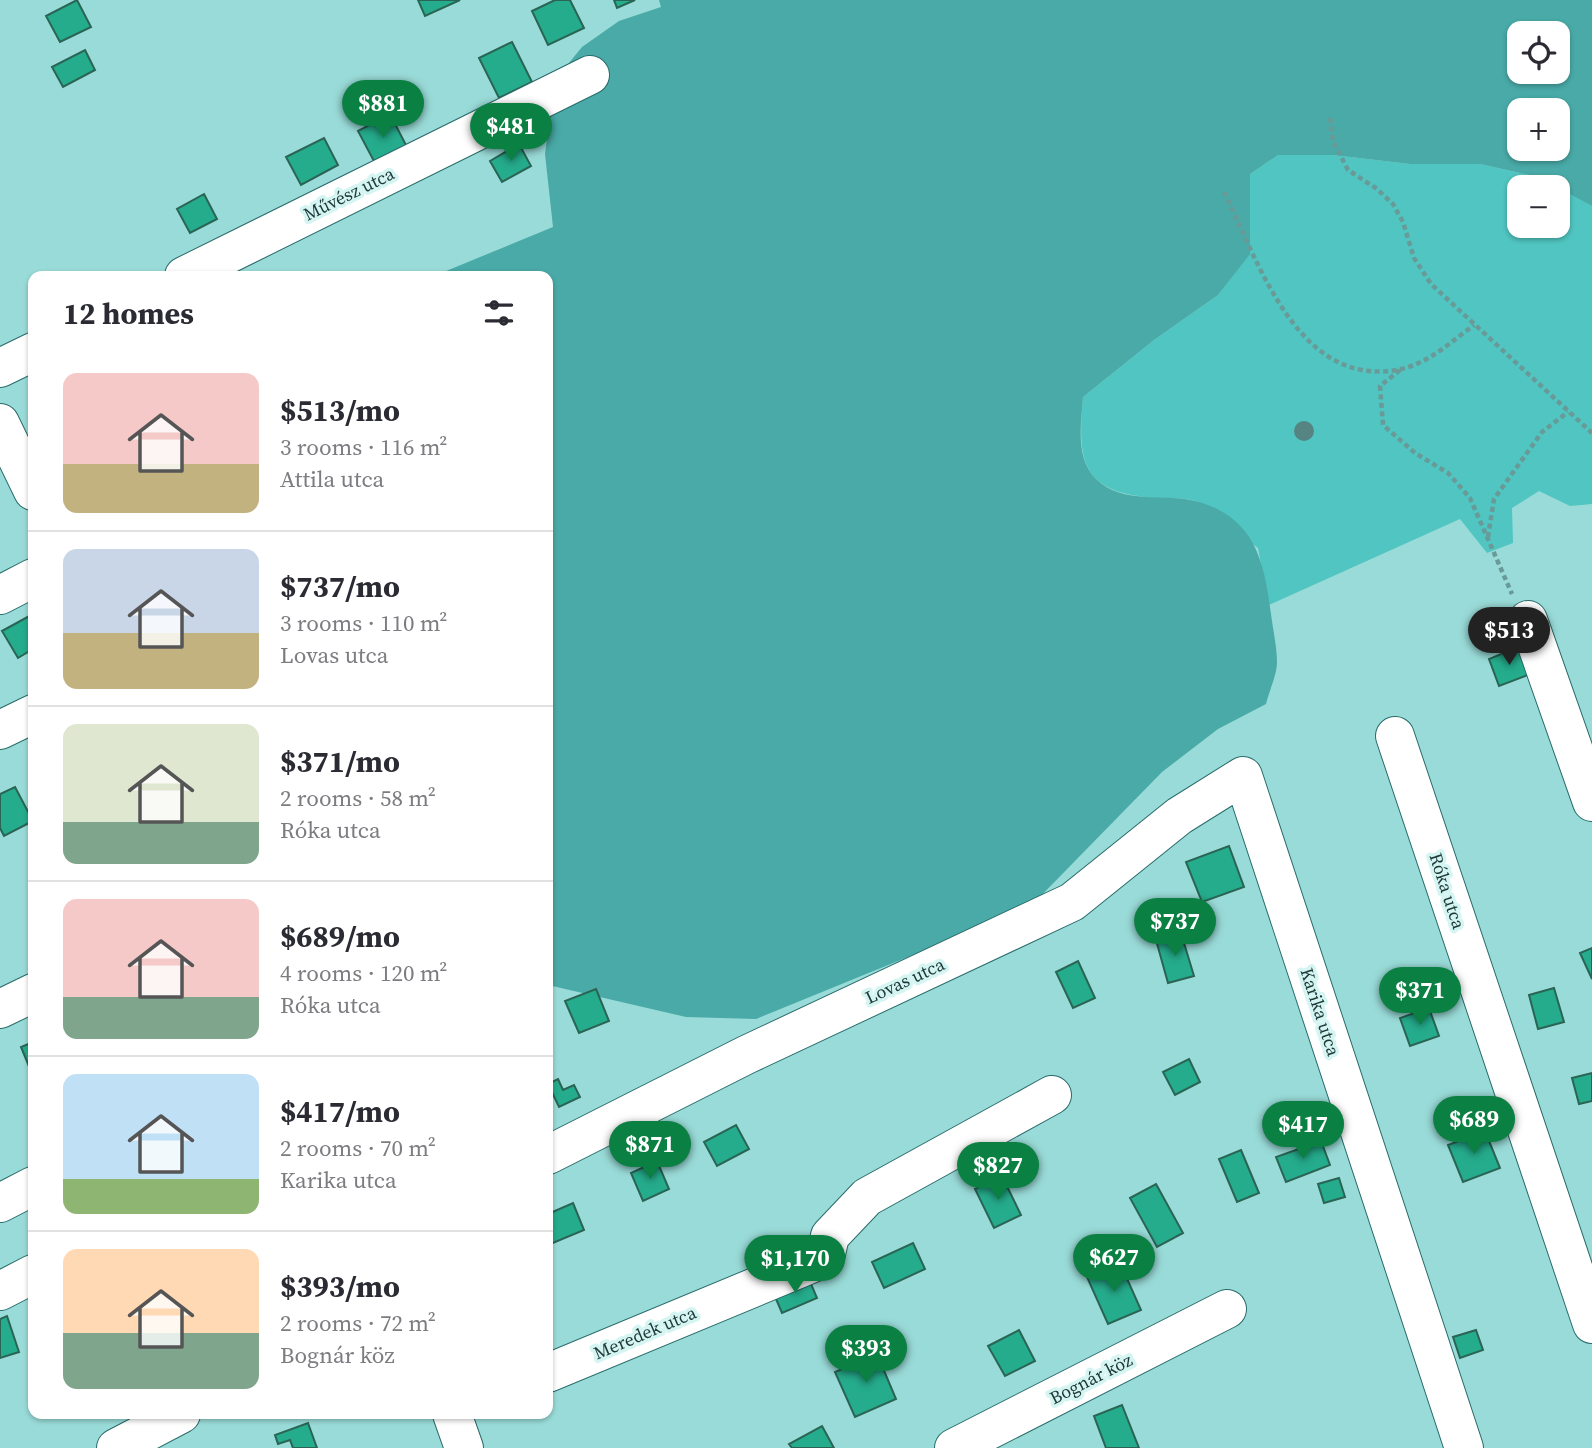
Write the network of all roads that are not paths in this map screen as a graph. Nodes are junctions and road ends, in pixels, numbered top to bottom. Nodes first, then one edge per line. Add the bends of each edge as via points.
1 (590, 75) dead end
2 (194, 271) edge
3 (28, 354) edge
4 (0, 368) edge
5 (0, 423) edge
6 (28, 481) edge
7 (28, 581) edge
8 (0, 595) edge
9 (1528, 620) road end
10 (28, 716) edge
11 (0, 730) edge
12 (1395, 736) dead end
13 (1242, 776) joint
14 (1592, 802) edge
15 (28, 995) edge
16 (0, 1009) edge
17 (1052, 1095) dead end
18 (553, 1152) edge
19 (28, 1189) edge
20 (0, 1203) edge
21 (28, 1277) edge
22 (0, 1292) edge
23 (1227, 1310) dead end
24 (1592, 1324) edge
25 (553, 1371) edge
26 (171, 1419) edge
27 (454, 1419) edge
28 (116, 1448) edge
29 (464, 1448) edge
30 (954, 1448) edge
31 (1464, 1448) edge

1 - 2 street, Művész utca
3 - 4 street
5 - 6 street
7 - 8 street
9 - 14 street
10 - 11 street
12 - 24 street, Róka utca
13 - 18 street, Lovas utca via 1179,816 1072,902 746,1055
13 - 31 street, Karika utca
15 - 16 street
17 - 25 street, Meredek utca via 867,1197 830,1236 825,1258
19 - 20 street
21 - 22 street
23 - 30 street, Bognár köz
26 - 28 street
27 - 29 street

